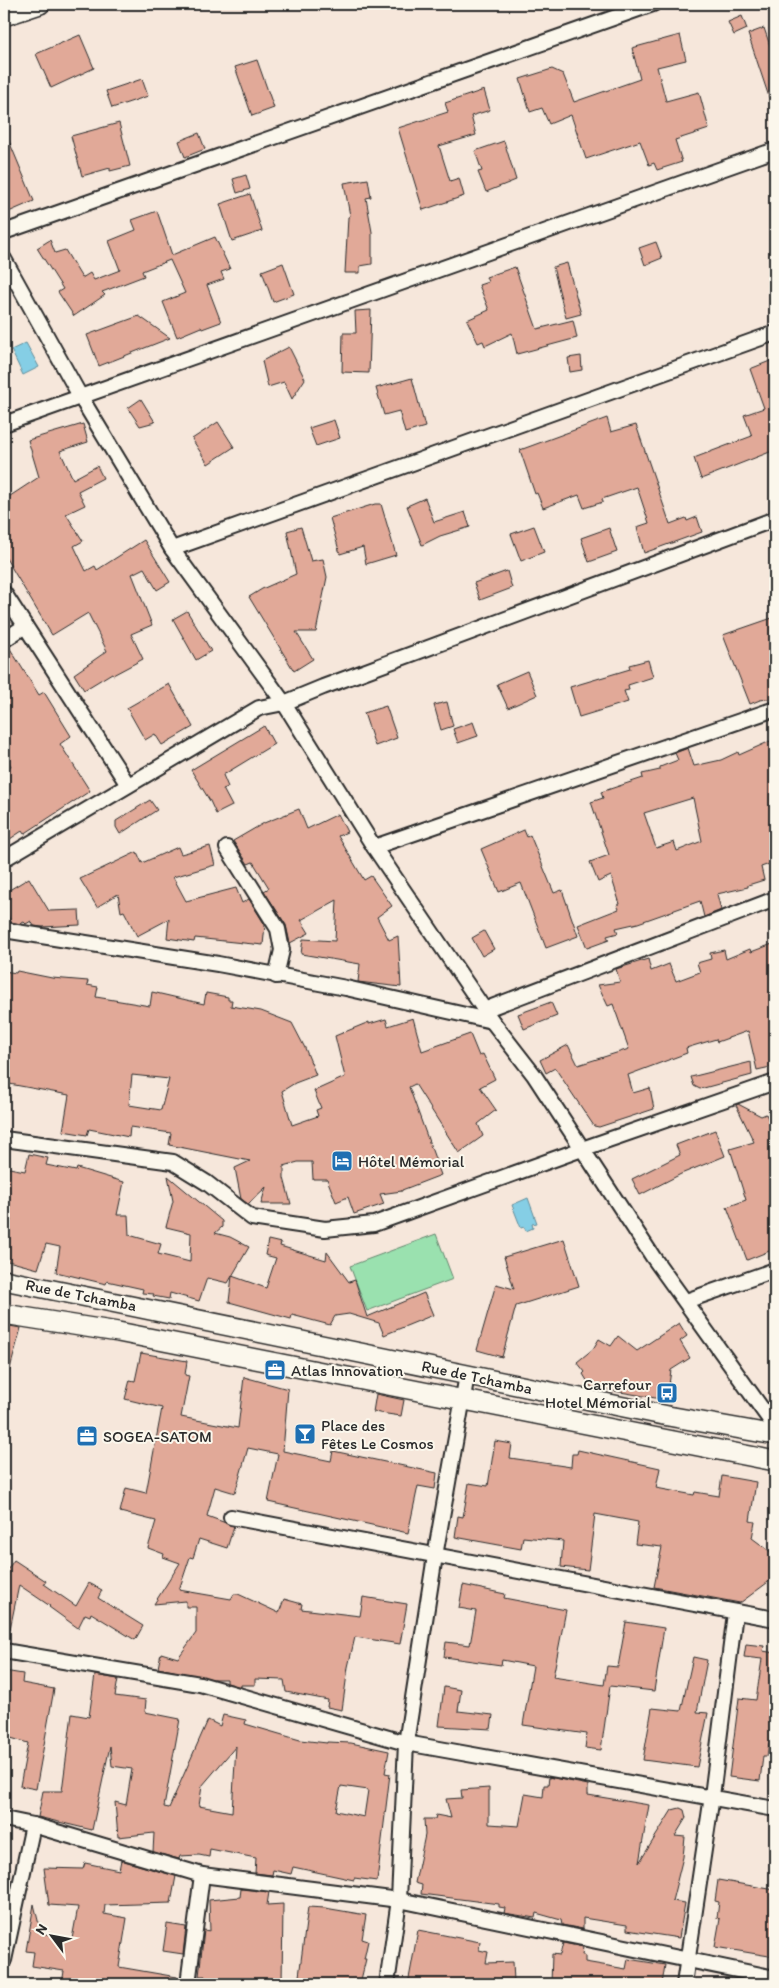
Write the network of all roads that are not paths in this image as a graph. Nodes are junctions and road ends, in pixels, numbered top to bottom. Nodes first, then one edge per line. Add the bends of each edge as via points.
1 (40, 4) edge
2 (653, 4) edge
3 (4, 16) edge
4 (775, 150) edge
5 (4, 232) edge
6 (4, 259) edge
7 (775, 333) edge
8 (80, 396) junction
9 (4, 424) edge
10 (775, 519) edge
11 (172, 549) junction
12 (4, 593) edge
13 (25, 626) junction
14 (4, 640) edge
15 (284, 703) junction
16 (775, 709) edge
17 (128, 785) junction
18 (374, 847) junction
19 (227, 848) dead end
20 (4, 859) edge
21 (775, 899) edge
22 (4, 930) edge
23 (276, 976) junction
24 (488, 1015) junction
25 (775, 1082) edge
26 (4, 1139) edge
27 (582, 1149) junction
28 (775, 1270) edge
29 (4, 1280) edge
30 (686, 1301) junction
31 (4, 1314) edge
32 (467, 1375) junction
33 (462, 1399) junction
34 (775, 1426) edge
35 (775, 1435) edge
36 (775, 1461) edge
37 (231, 1517) dead end
38 (435, 1556) junction
39 (735, 1613) junction
40 (775, 1619) edge
41 (4, 1651) edge
42 (406, 1743) junction
43 (712, 1796) junction
44 (775, 1808) edge
45 (4, 1819) edge
46 (33, 1825) junction
47 (202, 1875) junction
48 (399, 1900) junction
49 (4, 1960) edge
50 (688, 1961) junction
51 (775, 1978) edge
52 (188, 1984) edge
53 (387, 1984) edge
54 (684, 1984) edge

1 - 3 street
2 - 5 street
4 - 8 street
6 - 8 street
7 - 11 street
8 - 9 street
8 - 11 street
10 - 15 street
11 - 15 street
12 - 13 street
13 - 14 street
13 - 17 street
15 - 17 street via 259,708
15 - 18 street
16 - 18 street
17 - 20 street
18 - 24 street
19 - 23 street via 278,929 282,950
21 - 24 street
22 - 23 street
23 - 24 street
24 - 27 street via 534,1075
25 - 27 street
26 - 27 street via 173,1162 208,1183 252,1218 325,1229 374,1224
27 - 30 street
28 - 30 street
29 - 32 street, Rue de Tchamba
30 - 34 street
31 - 33 street, Rue de Tchamba via 118,1332
32 - 33 street
32 - 35 street, Rue de Tchamba
33 - 36 street, Rue de Tchamba
33 - 38 street
37 - 38 street
38 - 39 street
38 - 42 street
39 - 40 street
39 - 43 street
41 - 42 street via 200,1684
42 - 43 street
42 - 48 street
43 - 44 street
43 - 50 street
45 - 46 street
46 - 47 street
46 - 49 street
47 - 48 street
47 - 52 street
48 - 50 street
48 - 53 street
50 - 51 street
50 - 54 street

